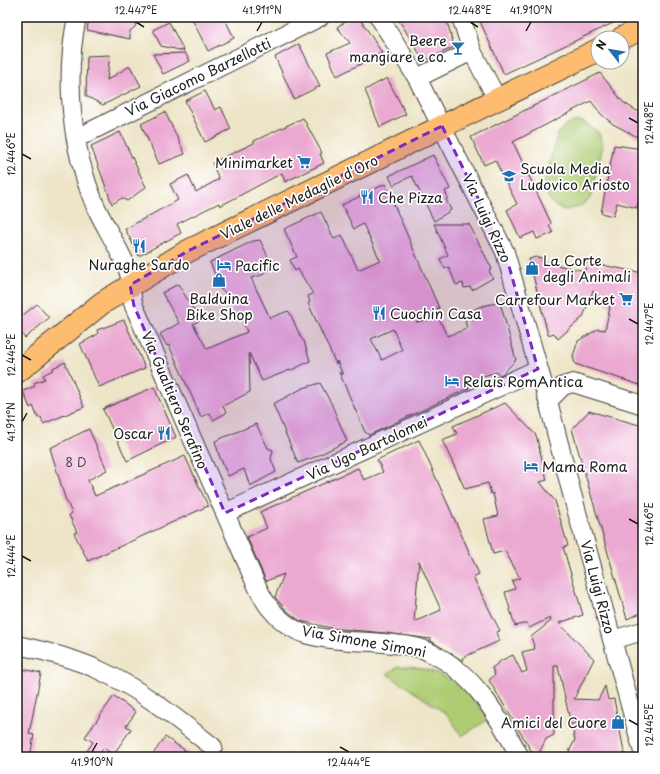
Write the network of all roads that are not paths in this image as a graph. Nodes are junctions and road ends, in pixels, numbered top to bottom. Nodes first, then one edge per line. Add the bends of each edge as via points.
1 (77, 17) edge
2 (320, 17) edge
3 (379, 17) edge
4 (461, 17) edge
5 (643, 28) edge
6 (630, 34) edge
7 (472, 51) junction
8 (590, 54) edge
9 (417, 78) junction
10 (497, 99) junction
11 (442, 126) junction
12 (77, 138) junction
13 (130, 285) junction
14 (537, 364) junction
15 (17, 372) edge
16 (548, 402) junction
17 (643, 405) edge
18 (225, 513) junction
19 (643, 631) edge
20 (612, 640) junction
21 (17, 645) edge
22 (213, 747) dead end
23 (643, 752) edge
24 (520, 757) edge

1 - 12 street, Via Gualtiero Serafino via 72,45 71,87
2 - 12 street, Via Giacomo Barzellotti
3 - 9 street, Via Luigi Rizzo
4 - 7 street
5 - 6 main road
7 - 9 street
7 - 10 street
8 - 10 main road, Viale delle Medaglie d'Oro
9 - 11 street, Via Luigi Rizzo
10 - 11 main road, Viale delle Medaglie d'Oro
11 - 13 main road, Viale delle Medaglie d'Oro via 188,251
11 - 14 street, Via Luigi Rizzo via 505,252
12 - 13 street, Via Gualtiero Serafino via 89,189 126,266
13 - 15 main road, Viale delle Medaglie d'Oro via 86,315
13 - 18 street, Via Gualtiero Serafino via 134,306
14 - 16 street, Via Luigi Rizzo
14 - 18 street, Via Ugo Bartolomei via 508,382
16 - 17 street via 564,385 576,384
16 - 20 street, Via Luigi Rizzo
18 - 24 street, Via Simone Simoni via 260,593 272,611 286,624 309,634 412,646 436,655 474,684
19 - 20 street
20 - 23 street, Via Luigi Rizzo
21 - 22 street via 73,660 105,673 163,708

